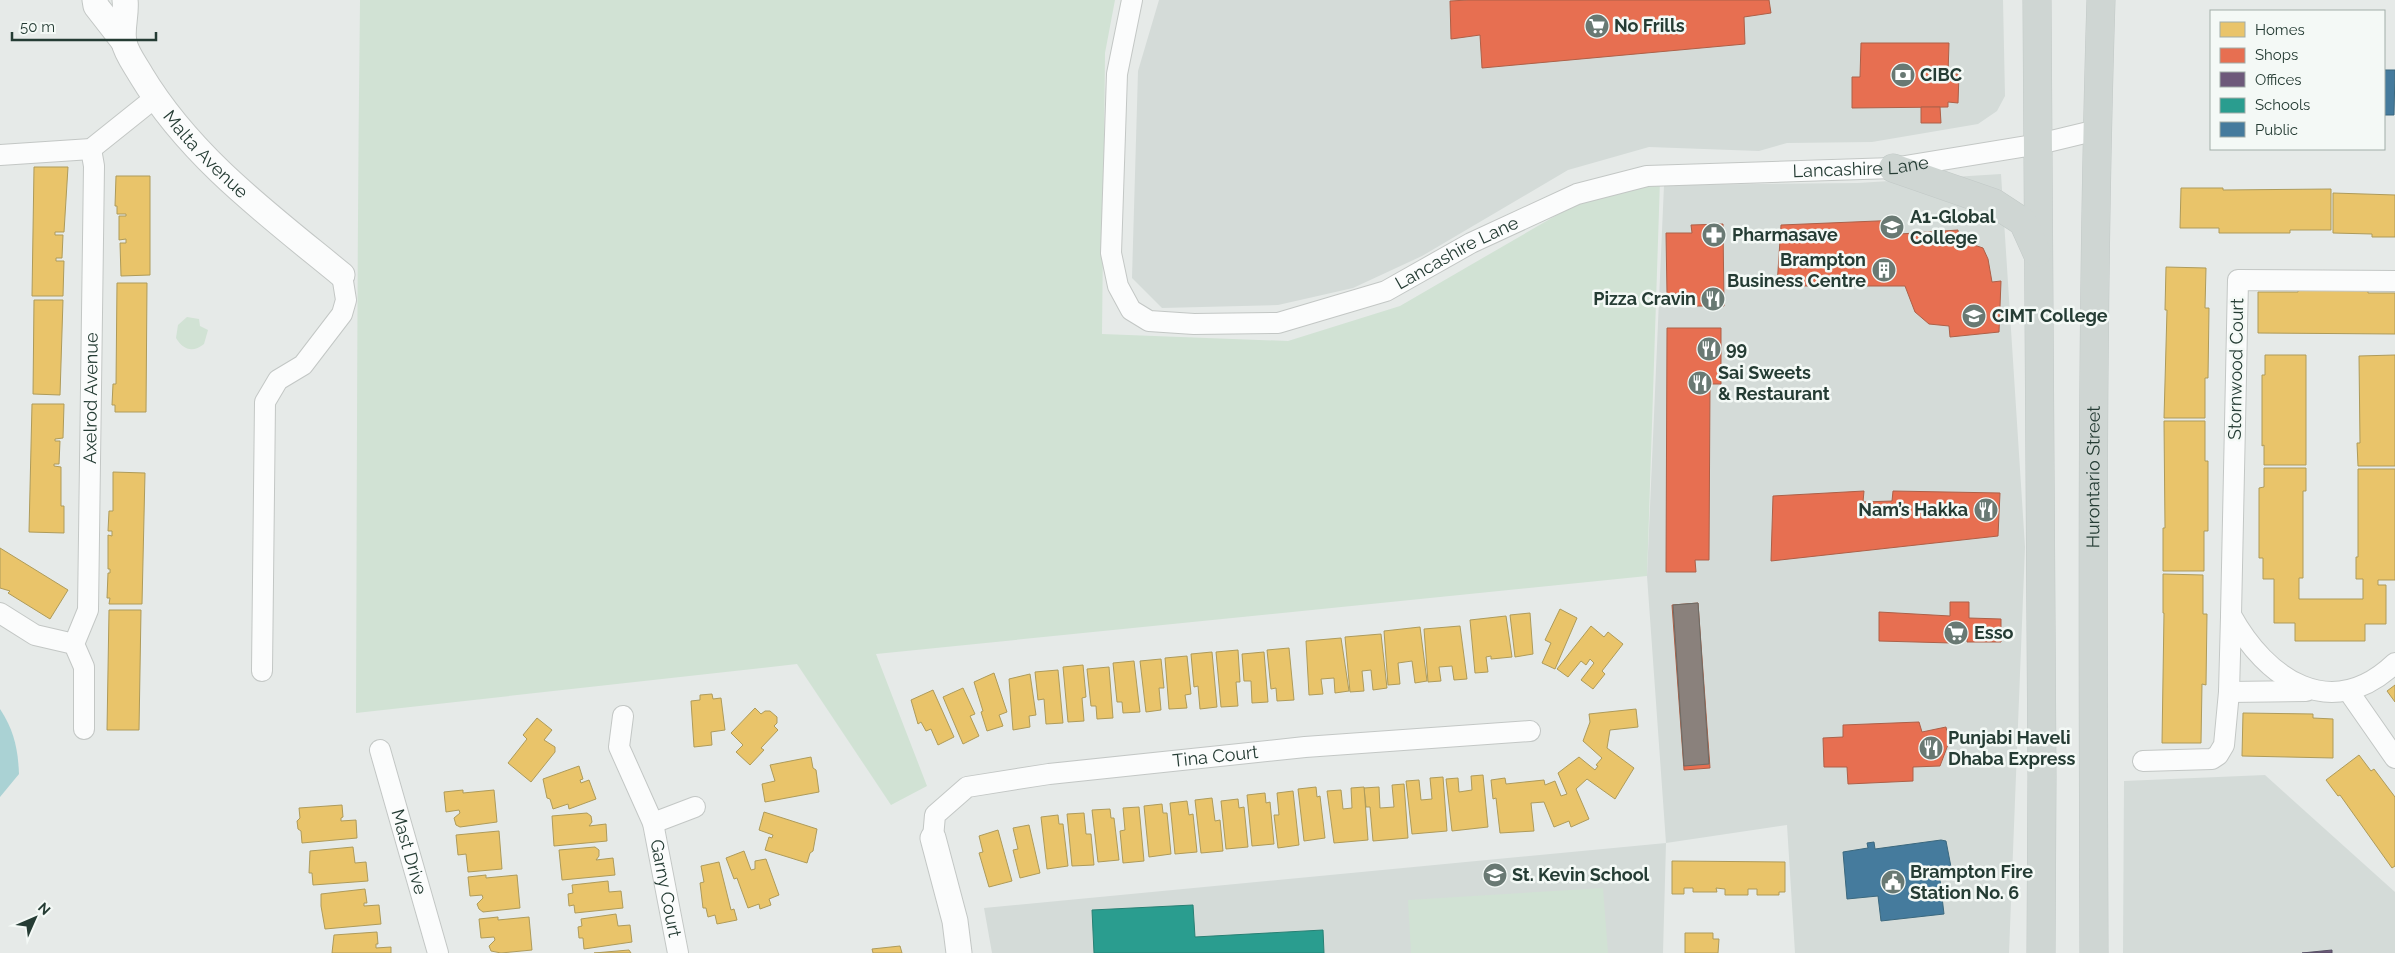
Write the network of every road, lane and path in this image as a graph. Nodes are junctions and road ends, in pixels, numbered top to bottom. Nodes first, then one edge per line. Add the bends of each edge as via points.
1 (95, 0) edge
2 (125, 0) edge
3 (1132, 0) edge
4 (2037, 0) edge
5 (2101, 0) edge
6 (124, 42) junction
7 (156, 97) junction
8 (2097, 130) junction
9 (2039, 144) junction
10 (91, 149) junction
11 (0, 155) edge
12 (1893, 168) junction
13 (2038, 257) junction
14 (342, 275) joint
15 (2395, 281) edge
16 (0, 614) edge
17 (2231, 615) junction
18 (74, 644) junction
19 (2395, 663) edge
20 (262, 671) dead end
21 (2323, 690) junction
22 (2229, 692) junction
23 (2349, 692) junction
24 (623, 716) dead end
25 (84, 729) dead end
26 (1530, 732) dead end
27 (380, 750) dead end
28 (2395, 758) edge
29 (2143, 761) dead end
30 (695, 807) dead end
31 (653, 823) junction
32 (933, 838) joint
33 (438, 953) edge
34 (678, 953) edge
35 (959, 953) edge
36 (2041, 953) edge
37 (2094, 953) edge

1 - 6 street via 96,6
2 - 6 street, Malta Avenue
3 - 12 street, Lancashire Lane via 1117,74 1110,253 1118,286 1131,310 1149,321 1278,323 1386,291 1471,243 1578,194 1647,176
4 - 9 main road
5 - 8 main road, Hurontario Street
6 - 7 street, Malta Avenue
7 - 10 street
7 - 14 street, Malta Avenue via 192,144 225,177
8 - 9 street, Lancashire Lane
8 - 37 main road, Hurontario Street
9 - 12 street, Lancashire Lane
9 - 13 main road
10 - 11 street
10 - 18 street, Axelrod Avenue via 94,166 88,610
12 - 13 main road via 1994,203 2023,222
13 - 36 main road
14 - 20 street via 346,300 342,314 303,365 278,380 265,402
15 - 17 street, Stornwood Court via 2238,280
16 - 18 street via 35,636
17 - 21 street via 2242,635 2276,672 2299,686
17 - 22 street, Stornwood Court
18 - 25 street via 84,667
19 - 23 street
21 - 22 street
21 - 23 street
22 - 29 street, Stornwood Court via 2224,745 2218,755 2212,759
23 - 28 street
24 - 31 street, Garny Court via 619,747
26 - 32 street, Tina Court via 1305,747 1049,774 967,787 934,815
27 - 33 street, Mast Drive
30 - 31 street, Garny Court
31 - 34 street, Garny Court
32 - 35 street

